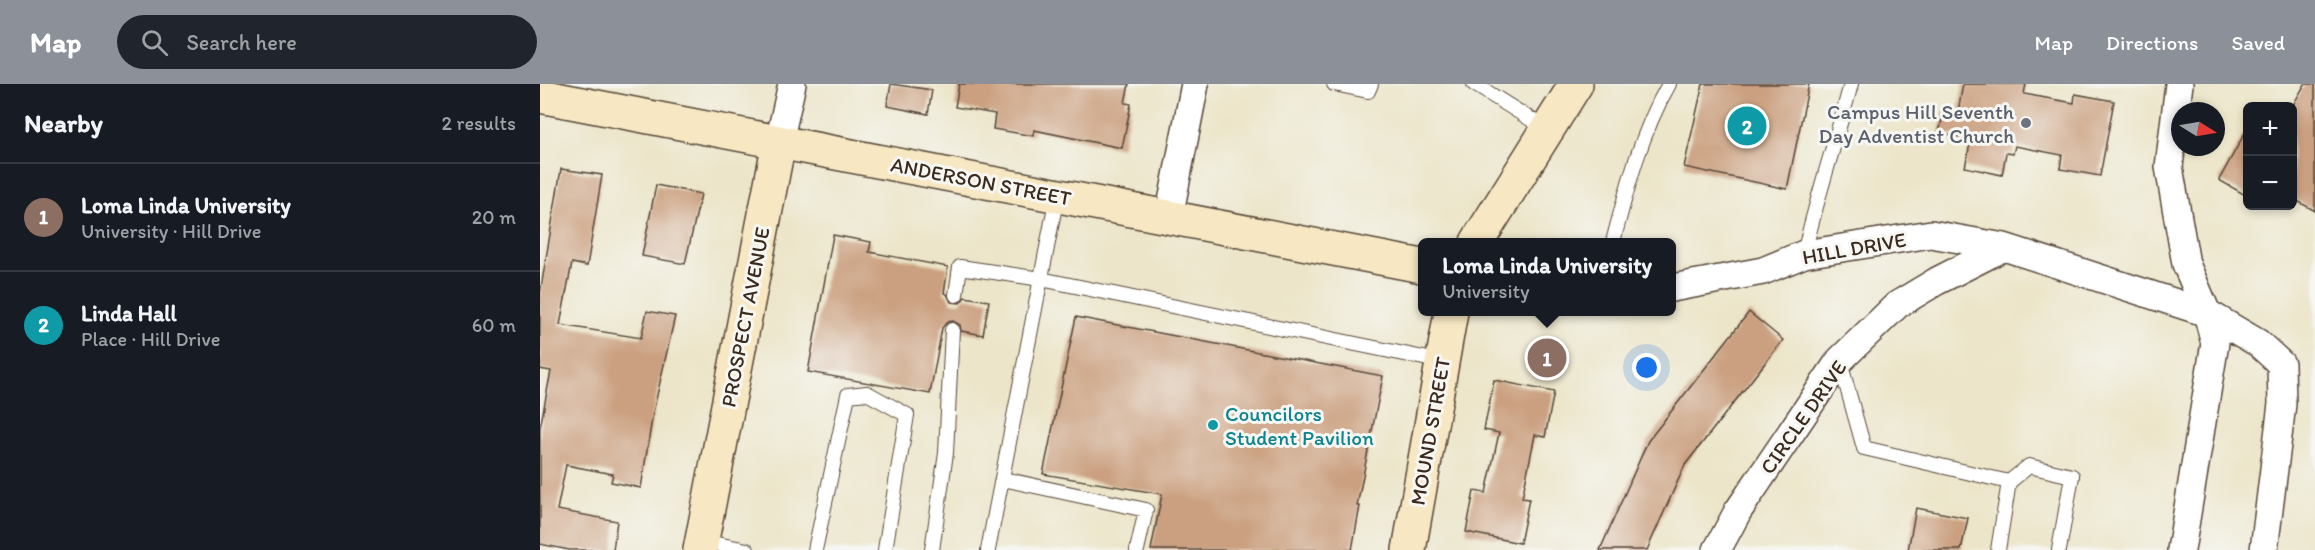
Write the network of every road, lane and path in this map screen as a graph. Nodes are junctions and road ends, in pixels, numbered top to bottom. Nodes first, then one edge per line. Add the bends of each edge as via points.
1 (792, 84) edge
2 (1196, 84) edge
3 (1334, 84) edge
4 (1371, 84) edge
5 (1474, 84) edge
6 (1576, 84) edge
7 (1669, 84) edge
8 (1851, 84) edge
9 (2179, 84) edge
10 (540, 96) edge
11 (1548, 130) junction
12 (779, 142) junction
13 (1057, 196) junction
14 (1169, 217) junction
15 (1480, 238) edge
16 (1614, 238) edge
17 (2004, 247) junction
18 (1804, 254) junction
19 (1418, 265) edge
20 (1041, 279) junction
21 (1676, 287) edge
22 (956, 295) dead end
23 (2207, 313) junction
24 (1450, 316) edge
25 (952, 330) dead end
26 (1840, 360) junction
27 (1443, 362) junction
28 (1003, 479) junction
29 (2009, 482) junction
30 (701, 545) edge
31 (747, 550) edge
32 (815, 550) edge
33 (885, 550) edge
34 (932, 550) edge
35 (988, 550) edge
36 (1137, 550) edge
37 (1409, 550) edge
38 (1717, 550) edge
39 (1998, 550) edge
40 (2059, 550) edge
41 (2181, 550) edge
42 (2264, 550) edge

1 - 12 street, PROSPECT AVENUE
2 - 14 street
3 - 4 lane via 1368,91
5 - 11 lane
6 - 11 main road
7 - 16 lane via 1640,146
8 - 18 lane
9 - 23 street via 2169,167 2186,264
10 - 12 main road, ANDERSON STREET
11 - 15 main road
12 - 13 main road, ANDERSON STREET
12 - 30 main road, PROSPECT AVENUE
13 - 14 main road, ANDERSON STREET
13 - 20 lane
14 - 19 main road, ANDERSON STREET
17 - 18 street, HILL DRIVE via 1931,234
17 - 23 street
17 - 26 street, CIRCLE DRIVE via 1897,305
18 - 21 street, HILL DRIVE via 1763,271
20 - 22 lane via 960,267
20 - 27 lane
20 - 28 lane
23 - 41 street via 2215,343
23 - 42 street via 2258,343 2281,364 2282,404
24 - 27 main road, MOUND STREET
25 - 34 lane via 946,453
26 - 29 lane via 1864,448
26 - 38 street, CIRCLE DRIVE via 1738,511
27 - 37 main road, MOUND STREET
28 - 35 lane
28 - 36 lane via 1146,510
29 - 39 lane
29 - 40 lane via 2029,466 2072,476
30 - 31 lane
32 - 33 lane via 848,395 867,393 906,415

